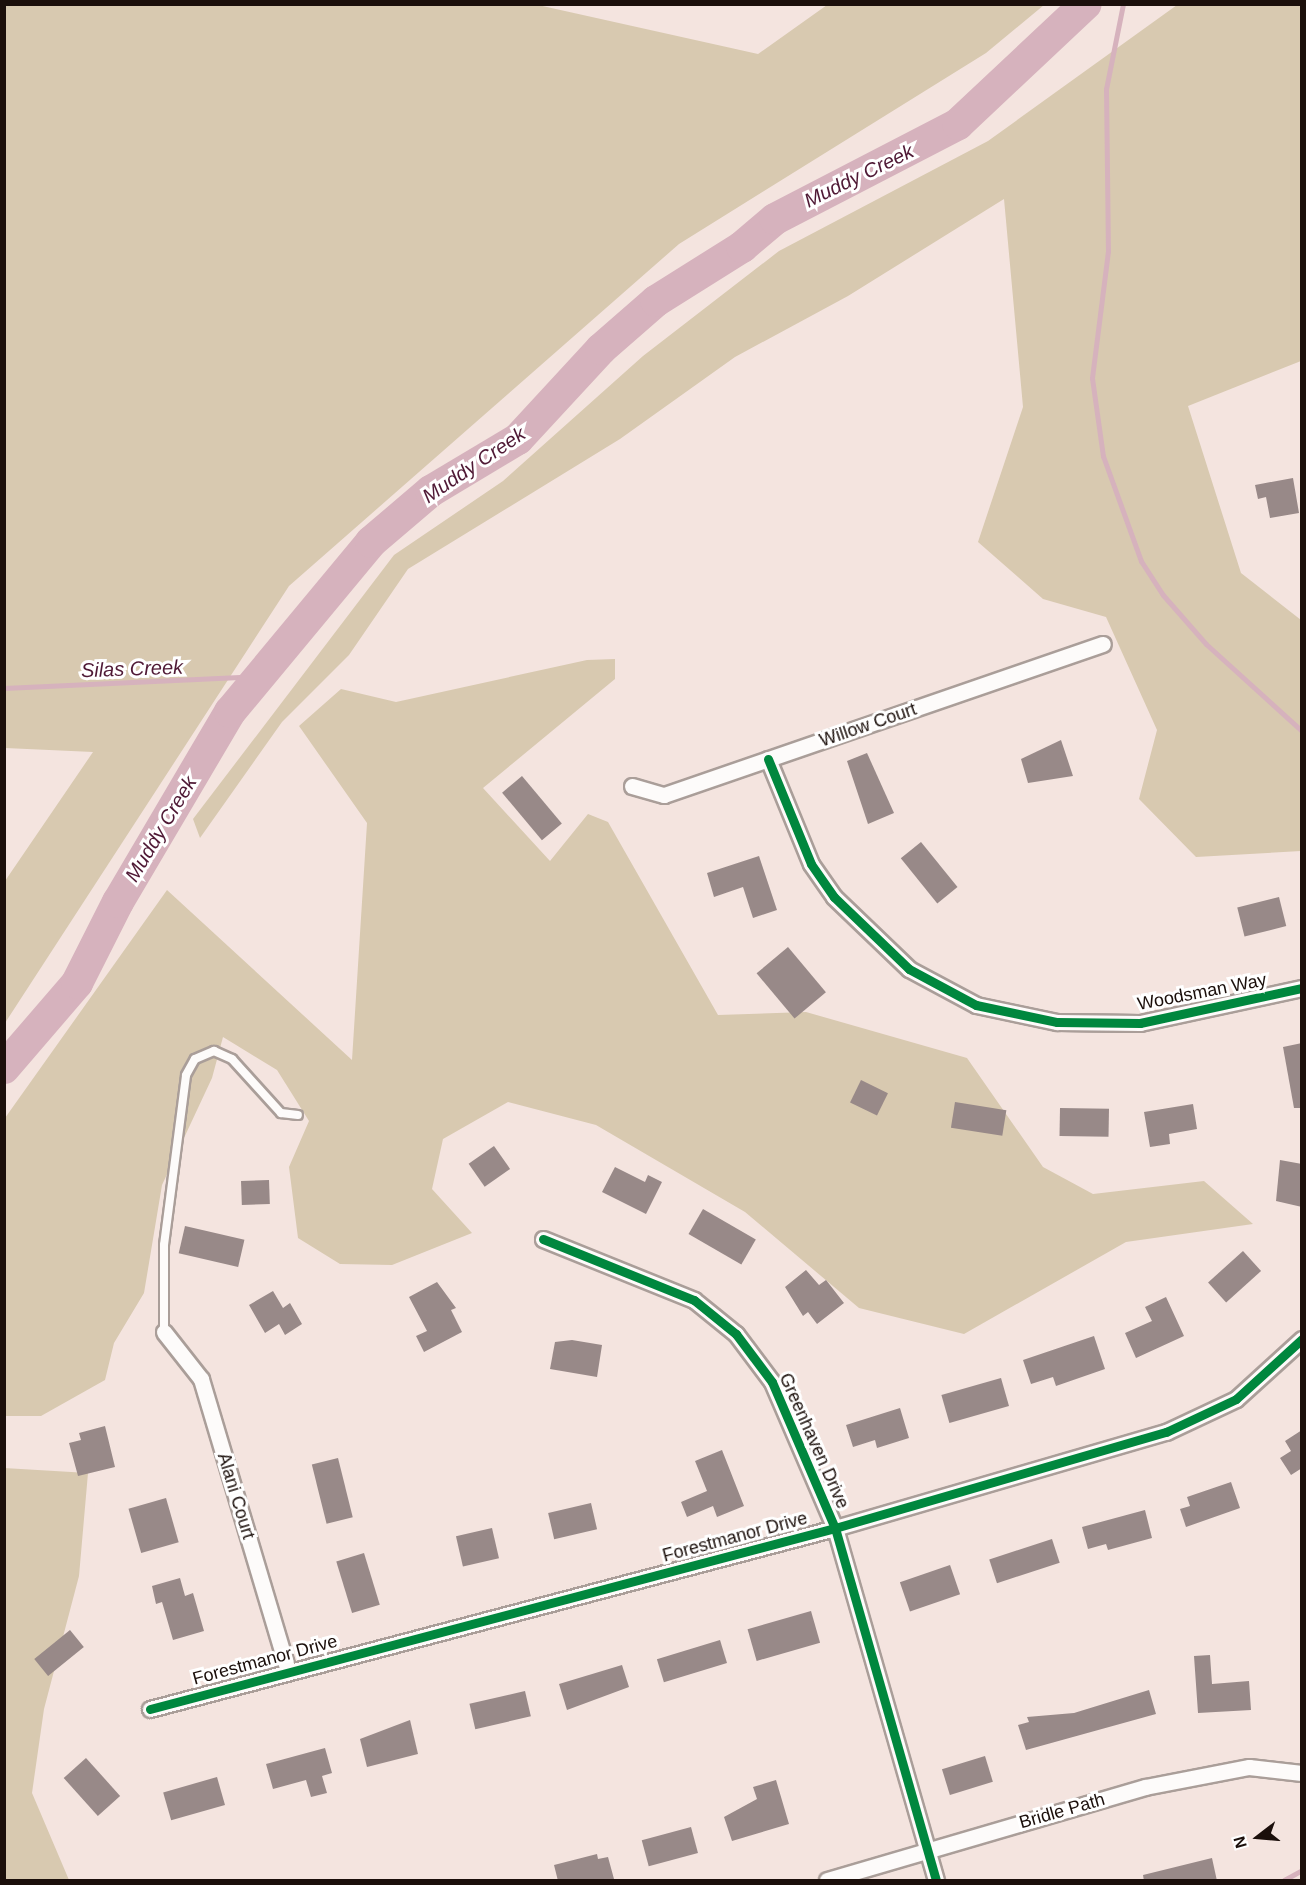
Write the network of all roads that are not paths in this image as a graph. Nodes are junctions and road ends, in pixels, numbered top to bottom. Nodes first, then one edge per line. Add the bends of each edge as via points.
1 (1103, 644) dead end
2 (768, 759) junction
3 (632, 786) dead end
4 (1302, 988) edge
5 (298, 1115) dead end
6 (543, 1239) dead end
7 (164, 1332) joint
8 (1302, 1339) edge
9 (835, 1528) junction
10 (288, 1670) junction
11 (150, 1709) dead end
12 (1302, 1773) edge
13 (927, 1849) junction
14 (826, 1881) edge
15 (936, 1881) edge

1 - 2 street, Willow Court
2 - 3 street, Willow Court via 664,795
2 - 4 street, Woodsman Way via 811,864 834,897 909,969 976,1005 1057,1022 1140,1023
5 - 7 lane via 280,1113 232,1059 214,1052 195,1059 186,1075 164,1245
6 - 9 street, Greenhaven Drive via 694,1300 736,1334 772,1382
7 - 10 street, Alani Court via 201,1379
8 - 9 street, Forestmanor Drive via 1236,1399 1166,1432
9 - 10 street, Forestmanor Drive
9 - 13 street, Greenhaven Drive
10 - 11 street, Forestmanor Drive
12 - 13 street, Bridle Path via 1249,1767 1145,1787
13 - 14 street, Bridle Path
13 - 15 street, Greenhaven Drive

